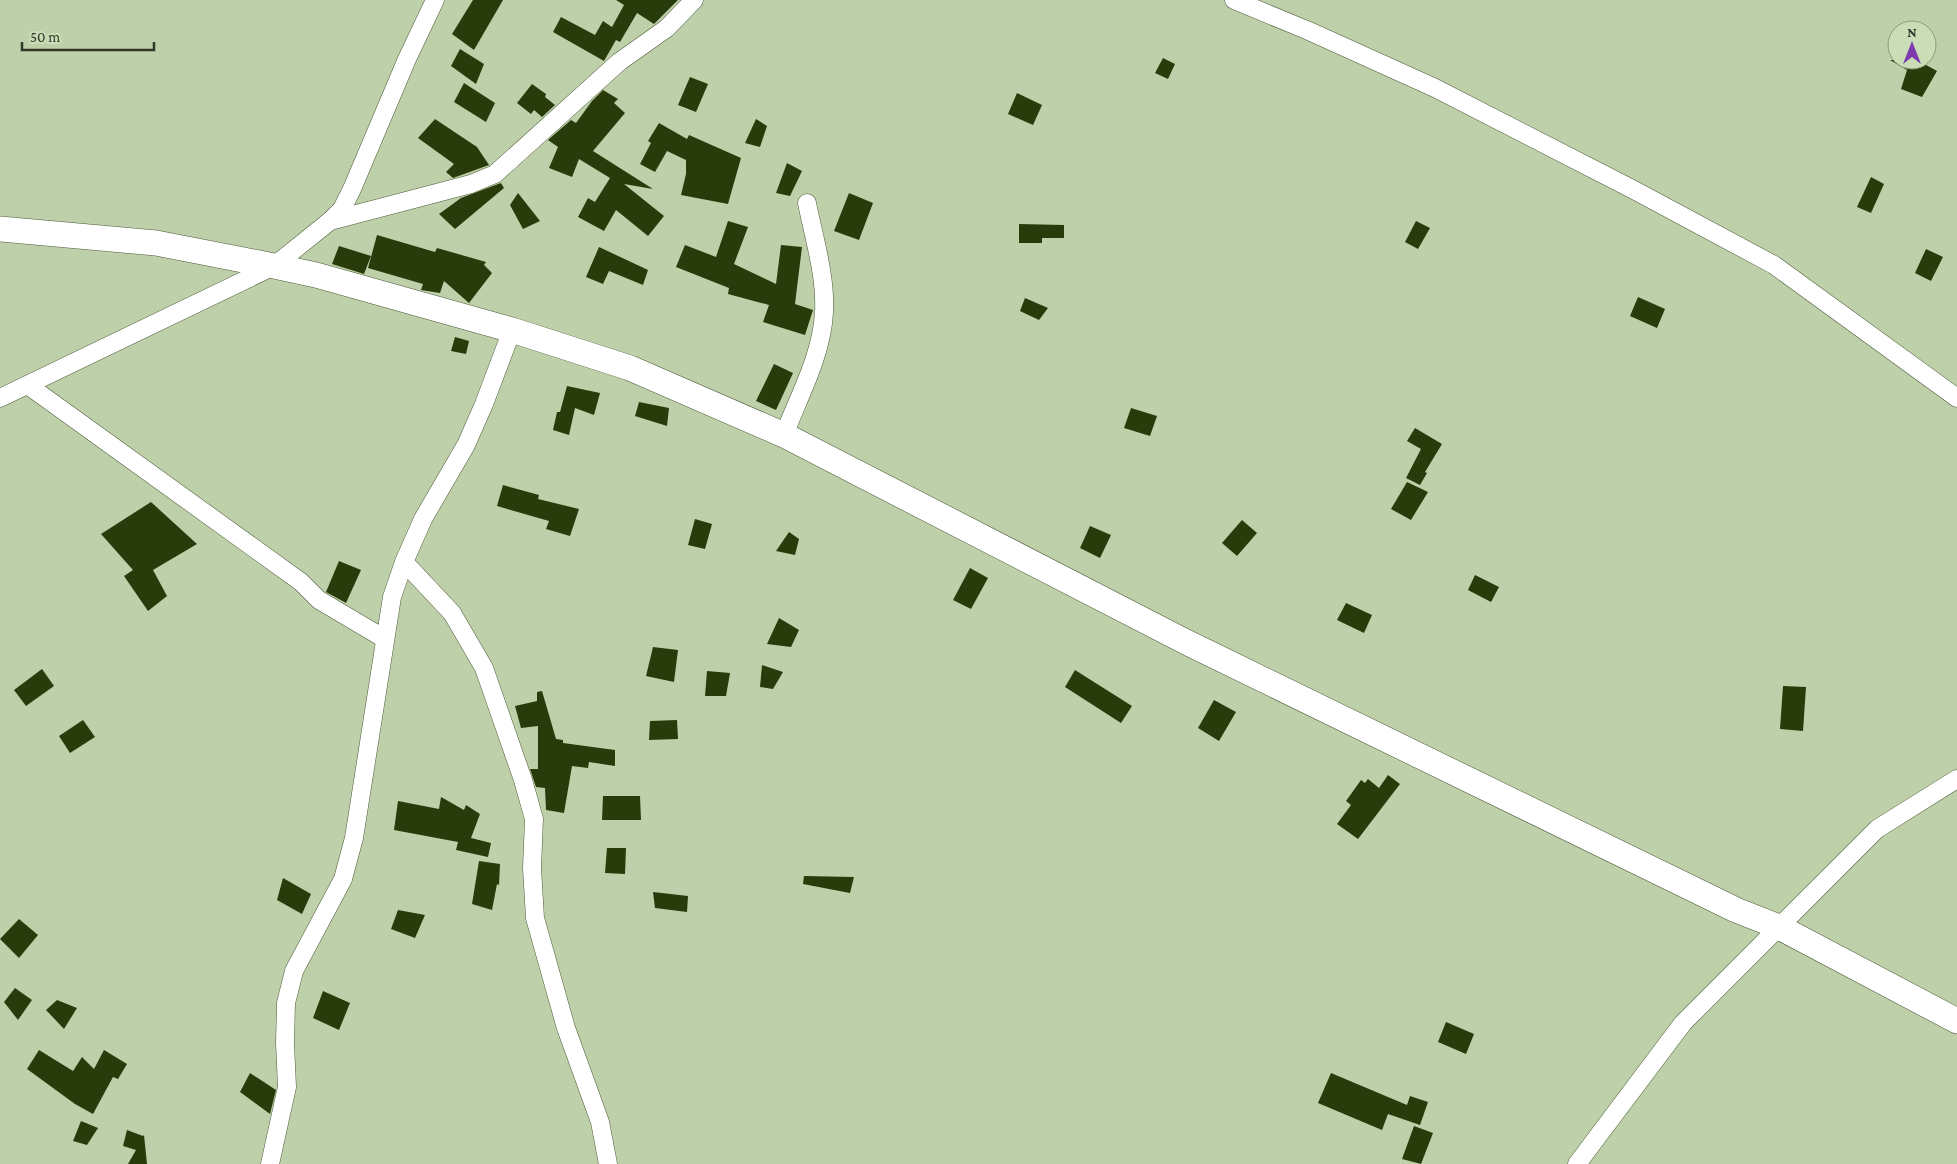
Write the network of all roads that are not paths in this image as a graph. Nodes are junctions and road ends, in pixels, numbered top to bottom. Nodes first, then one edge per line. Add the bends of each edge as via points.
1 (436, 0) edge
2 (694, 0) edge
3 (1234, 0) edge
4 (807, 203) dead end
5 (330, 221) junction
6 (0, 229) edge
7 (274, 266) junction
8 (512, 330) junction
9 (29, 386) junction
10 (0, 398) edge
11 (1957, 398) edge
12 (784, 435) junction
13 (404, 562) junction
14 (385, 639) junction
15 (1957, 779) edge
16 (1779, 927) junction
17 (1957, 1021) edge
18 (270, 1164) edge
19 (608, 1164) edge
20 (1577, 1164) edge

1 - 5 street via 407,59 352,189 342,209
2 - 5 street via 667,28 619,62 495,174 471,184
3 - 11 street via 1434,88 1774,265
4 - 12 street via 823,289 824,312 816,353
5 - 7 street
6 - 7 street via 156,243
7 - 8 street
7 - 9 street
8 - 12 street via 630,368
8 - 13 street via 466,445 423,519
9 - 10 street
9 - 14 street via 301,582 319,600
12 - 16 street via 1186,642 1736,910
13 - 14 street via 392,597
13 - 19 street via 452,612 484,668 523,780 534,819 535,918 566,1028 600,1122
14 - 18 street via 354,838 343,879 294,971 286,1003 287,1087
15 - 16 street via 1877,829
16 - 17 street
16 - 20 street via 1683,1023

